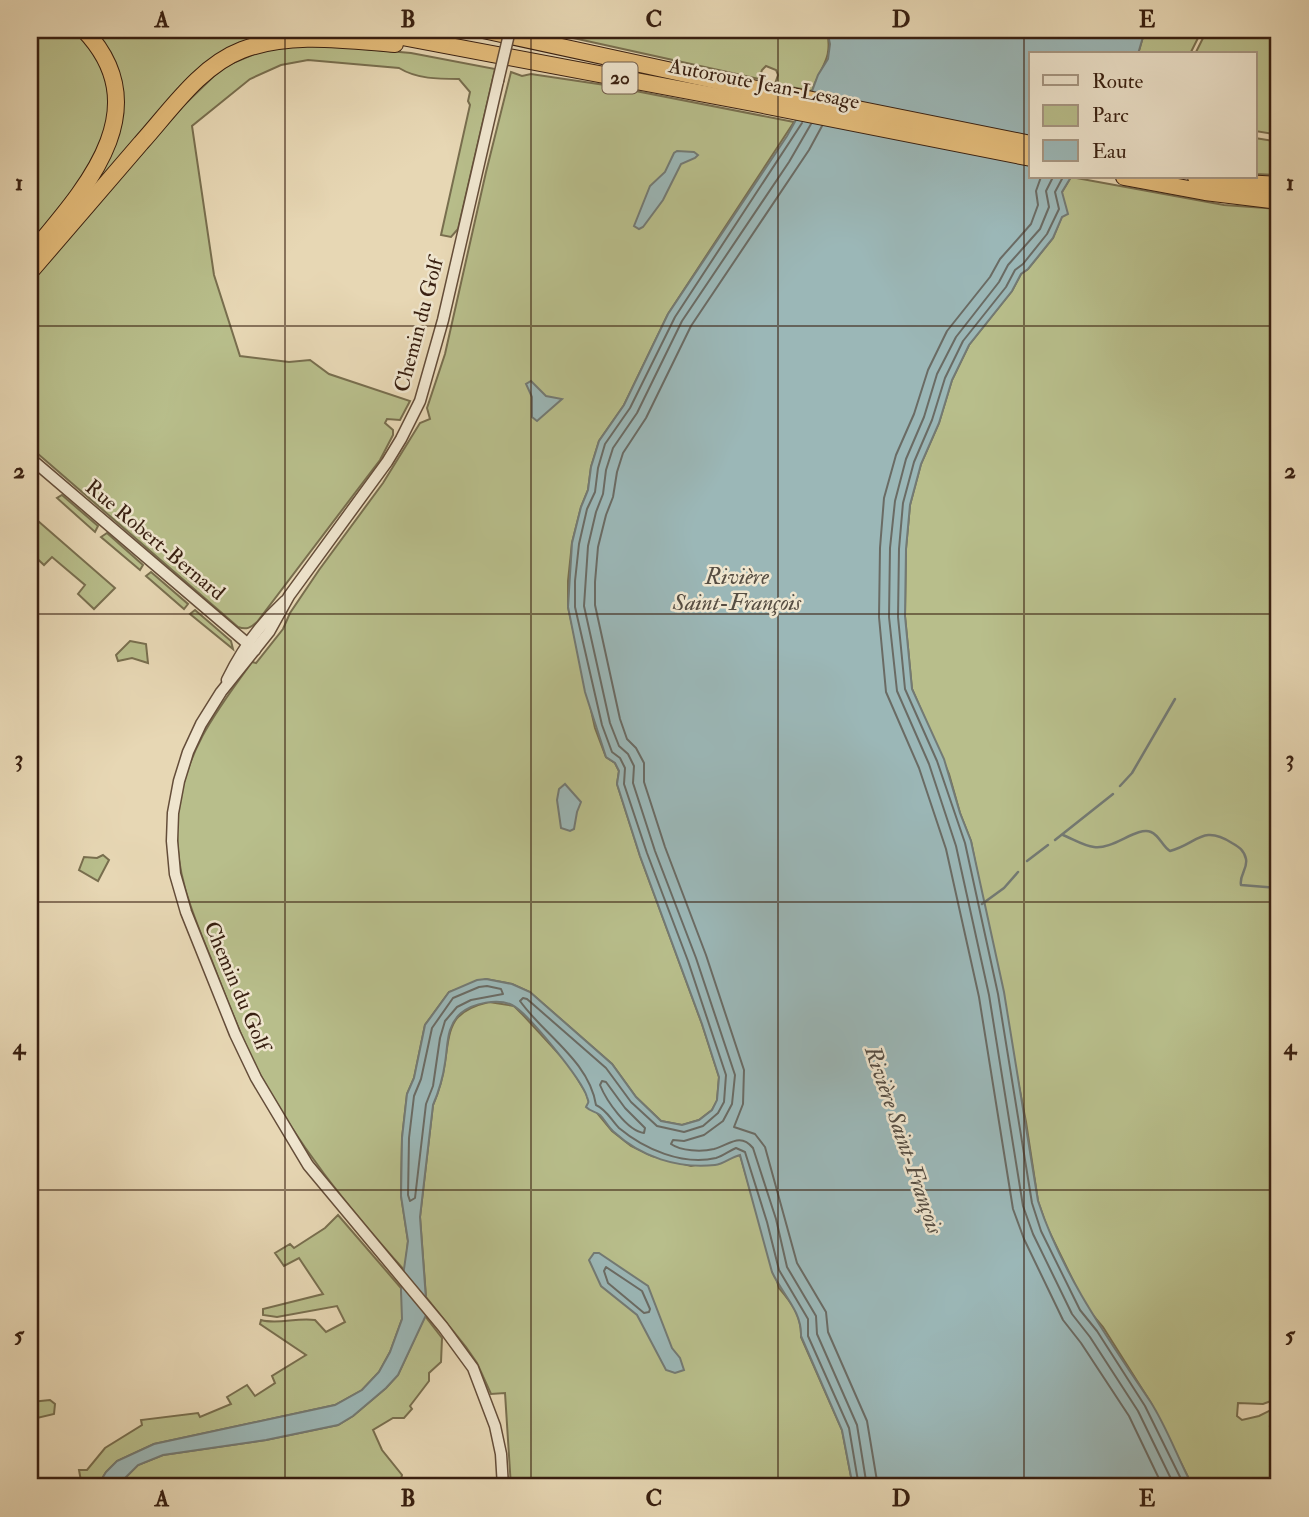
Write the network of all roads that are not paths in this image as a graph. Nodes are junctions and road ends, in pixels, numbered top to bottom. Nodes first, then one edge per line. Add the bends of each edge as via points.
1 (84, 30) edge
2 (365, 30) edge
3 (483, 30) edge
4 (510, 30) edge
5 (482, 52) junction
6 (762, 97) junction
7 (1029, 144) edge
8 (1029, 158) edge
9 (1130, 178) edge
10 (1204, 178) edge
11 (1279, 184) edge
12 (1279, 201) edge
13 (30, 255) edge
14 (30, 272) edge
15 (30, 458) edge
16 (251, 647) junction
17 (503, 1487) edge

1 - 13 highway via 111,73 117,106 113,132 94,172
2 - 5 highway, Autoroute Jean-Lesage / 20
3 - 6 highway, Autoroute Jean-Lesage / 20
4 - 16 street, Chemin du Golf, bridge via 420,401 387,462 289,596 280,616
5 - 6 highway, Autoroute Jean-Lesage / 20
5 - 14 highway via 317,39 269,43 233,54 208,71 179,101
6 - 7 highway, Autoroute Jean-Lesage / 20
6 - 8 highway, Autoroute Jean-Lesage / 20
9 - 12 highway
10 - 11 highway
15 - 16 street, Rue Robert-Bernard
16 - 17 street, Chemin du Golf via 196,734 179,781 172,841 179,892 265,1097 308,1165 473,1368 489,1405 501,1454

